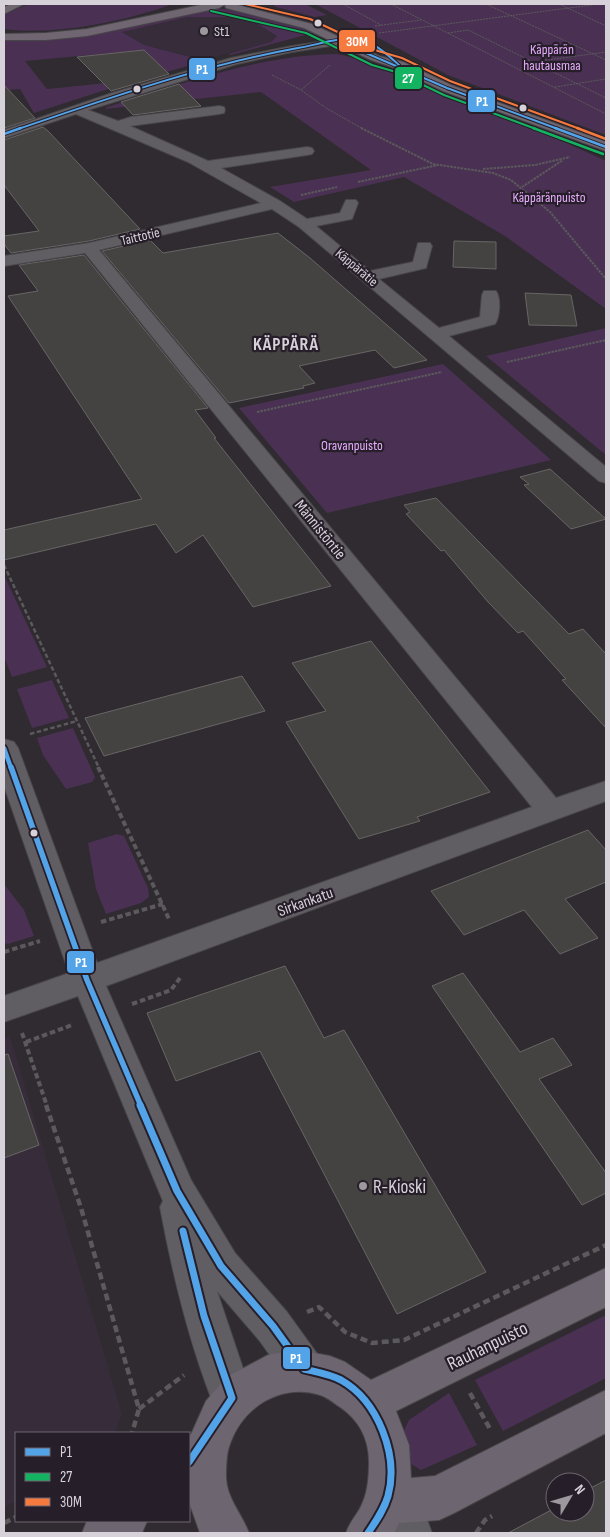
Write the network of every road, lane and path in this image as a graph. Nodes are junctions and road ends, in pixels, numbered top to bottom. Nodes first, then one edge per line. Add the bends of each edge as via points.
1 (19, 4) edge
2 (182, 4) edge
3 (258, 4) edge
4 (265, 4) edge
5 (342, 4) edge
6 (391, 4) edge
7 (486, 4) edge
8 (559, 4) edge
9 (599, 4) edge
10 (221, 5) edge
11 (568, 8) junction
12 (4, 11) edge
13 (510, 15) junction
14 (421, 20) junction
15 (381, 25) junction
16 (373, 26) dead end
17 (434, 26) junction
18 (606, 26) edge
19 (4, 32) edge
20 (379, 33) dead end
21 (447, 33) junction
22 (4, 37) edge
23 (359, 39) junction
24 (343, 42) junction
25 (606, 52) edge
26 (593, 54) junction
27 (606, 60) edge
28 (334, 61) dead end
29 (533, 62) junction
30 (399, 66) junction
31 (606, 79) edge
32 (577, 84) junction
33 (555, 87) junction
34 (606, 98) edge
35 (75, 109) junction
36 (219, 110) dead end
37 (605, 113) edge
38 (119, 125) junction
39 (4, 134) edge
40 (606, 147) edge
41 (307, 151) dead end
42 (575, 156) dead end
43 (566, 158) junction
44 (209, 165) junction
45 (477, 169) junction
46 (522, 188) junction
47 (351, 203) dead end
48 (275, 204) junction
49 (304, 224) junction
50 (424, 246) dead end
51 (89, 248) junction
52 (4, 261) edge
53 (368, 276) junction
54 (606, 279) edge
55 (490, 295) dead end
56 (436, 334) junction
57 (606, 340) edge
58 (474, 365) junction
59 (230, 418) junction
60 (606, 477) edge
61 (4, 565) edge
62 (78, 721) junction
63 (13, 742) edge
64 (606, 791) edge
65 (551, 811) junction
66 (177, 948) junction
67 (87, 980) junction
68 (8, 1007) edge
69 (101, 1014) junction
70 (26, 1042) junction
71 (177, 1191) junction
72 (606, 1244) edge
73 (606, 1287) edge
74 (273, 1326) junction
75 (433, 1327) junction
76 (215, 1351) junction
77 (454, 1362) junction
78 (304, 1369) junction
79 (368, 1403) junction
80 (139, 1409) junction
81 (224, 1410) junction
82 (606, 1411) edge
83 (132, 1432) edge
84 (190, 1461) edge
85 (507, 1462) junction
86 (124, 1522) edge
87 (388, 1523) edge
88 (104, 1533) edge
89 (228, 1533) edge

1 - 12 highway
2 - 19 highway via 71,30
3 - 10 main road
4 - 23 main road via 322,22
5 - 15 path
6 - 14 path
7 - 13 path
8 - 11 path
9 - 11 path
10 - 22 highway via 188,9 88,33
10 - 24 main road via 308,26
11 - 13 path
11 - 18 path
13 - 17 path
13 - 26 path
14 - 15 path
14 - 17 path
15 - 16 path
17 - 20 path
17 - 21 path
21 - 29 path via 468,30
21 - 33 path
23 - 24 street
23 - 30 main road via 388,55
24 - 30 main road
24 - 35 street via 260,55
25 - 26 path
26 - 27 path
26 - 29 path
28 - 45 path via 300,90 338,116 438,165
29 - 32 path
30 - 40 main road via 447,88
31 - 32 path
32 - 33 path
32 - 34 path
33 - 37 path
35 - 38 street, Käppärätie
35 - 39 street
36 - 38 street
38 - 44 street, Käppärätie
41 - 44 street
42 - 43 path
43 - 45 path via 512,168
43 - 46 path
44 - 48 street, Käppärätie
45 - 46 path via 496,174
46 - 54 path via 572,238
47 - 49 street via 347,216
48 - 49 street, Käppärätie
48 - 51 street, Taittotie
49 - 53 street, Käppärätie
50 - 53 street via 420,265
51 - 52 street, Taittotie
51 - 59 street, Männistöntie
53 - 56 street, Käppärätie
55 - 56 street via 489,320
56 - 58 street, Käppärätie
57 - 58 path via 500,363
58 - 59 path
58 - 60 street, Käppärätie
59 - 65 street, Männistöntie
61 - 62 path
62 - 63 path
62 - 66 path via 163,904
63 - 67 street
64 - 65 street, Sirkankatu
65 - 66 street, Sirkankatu
66 - 67 street, Sirkankatu
66 - 69 path via 180,979 171,990
67 - 68 street, Sirkankatu
67 - 69 street
68 - 70 path
69 - 70 path
69 - 71 street
70 - 80 path via 81,1208
71 - 74 street via 221,1266
71 - 76 street via 188,1256
72 - 75 path
73 - 77 main road, Rauhanpuisto
74 - 75 path via 319,1307 345,1332 372,1343 404,1340
74 - 78 street
75 - 77 path
76 - 80 path
76 - 81 street
77 - 79 main road, Rauhanpuisto
77 - 85 path
78 - 79 main road via 325,1373 348,1384
78 - 81 main road via 265,1376
79 - 87 main road via 382,1425 390,1452
80 - 83 path
81 - 84 main road
81 - 89 main road via 206,1452 205,1484 215,1515
82 - 85 main road
85 - 87 main road
86 - 88 main road

